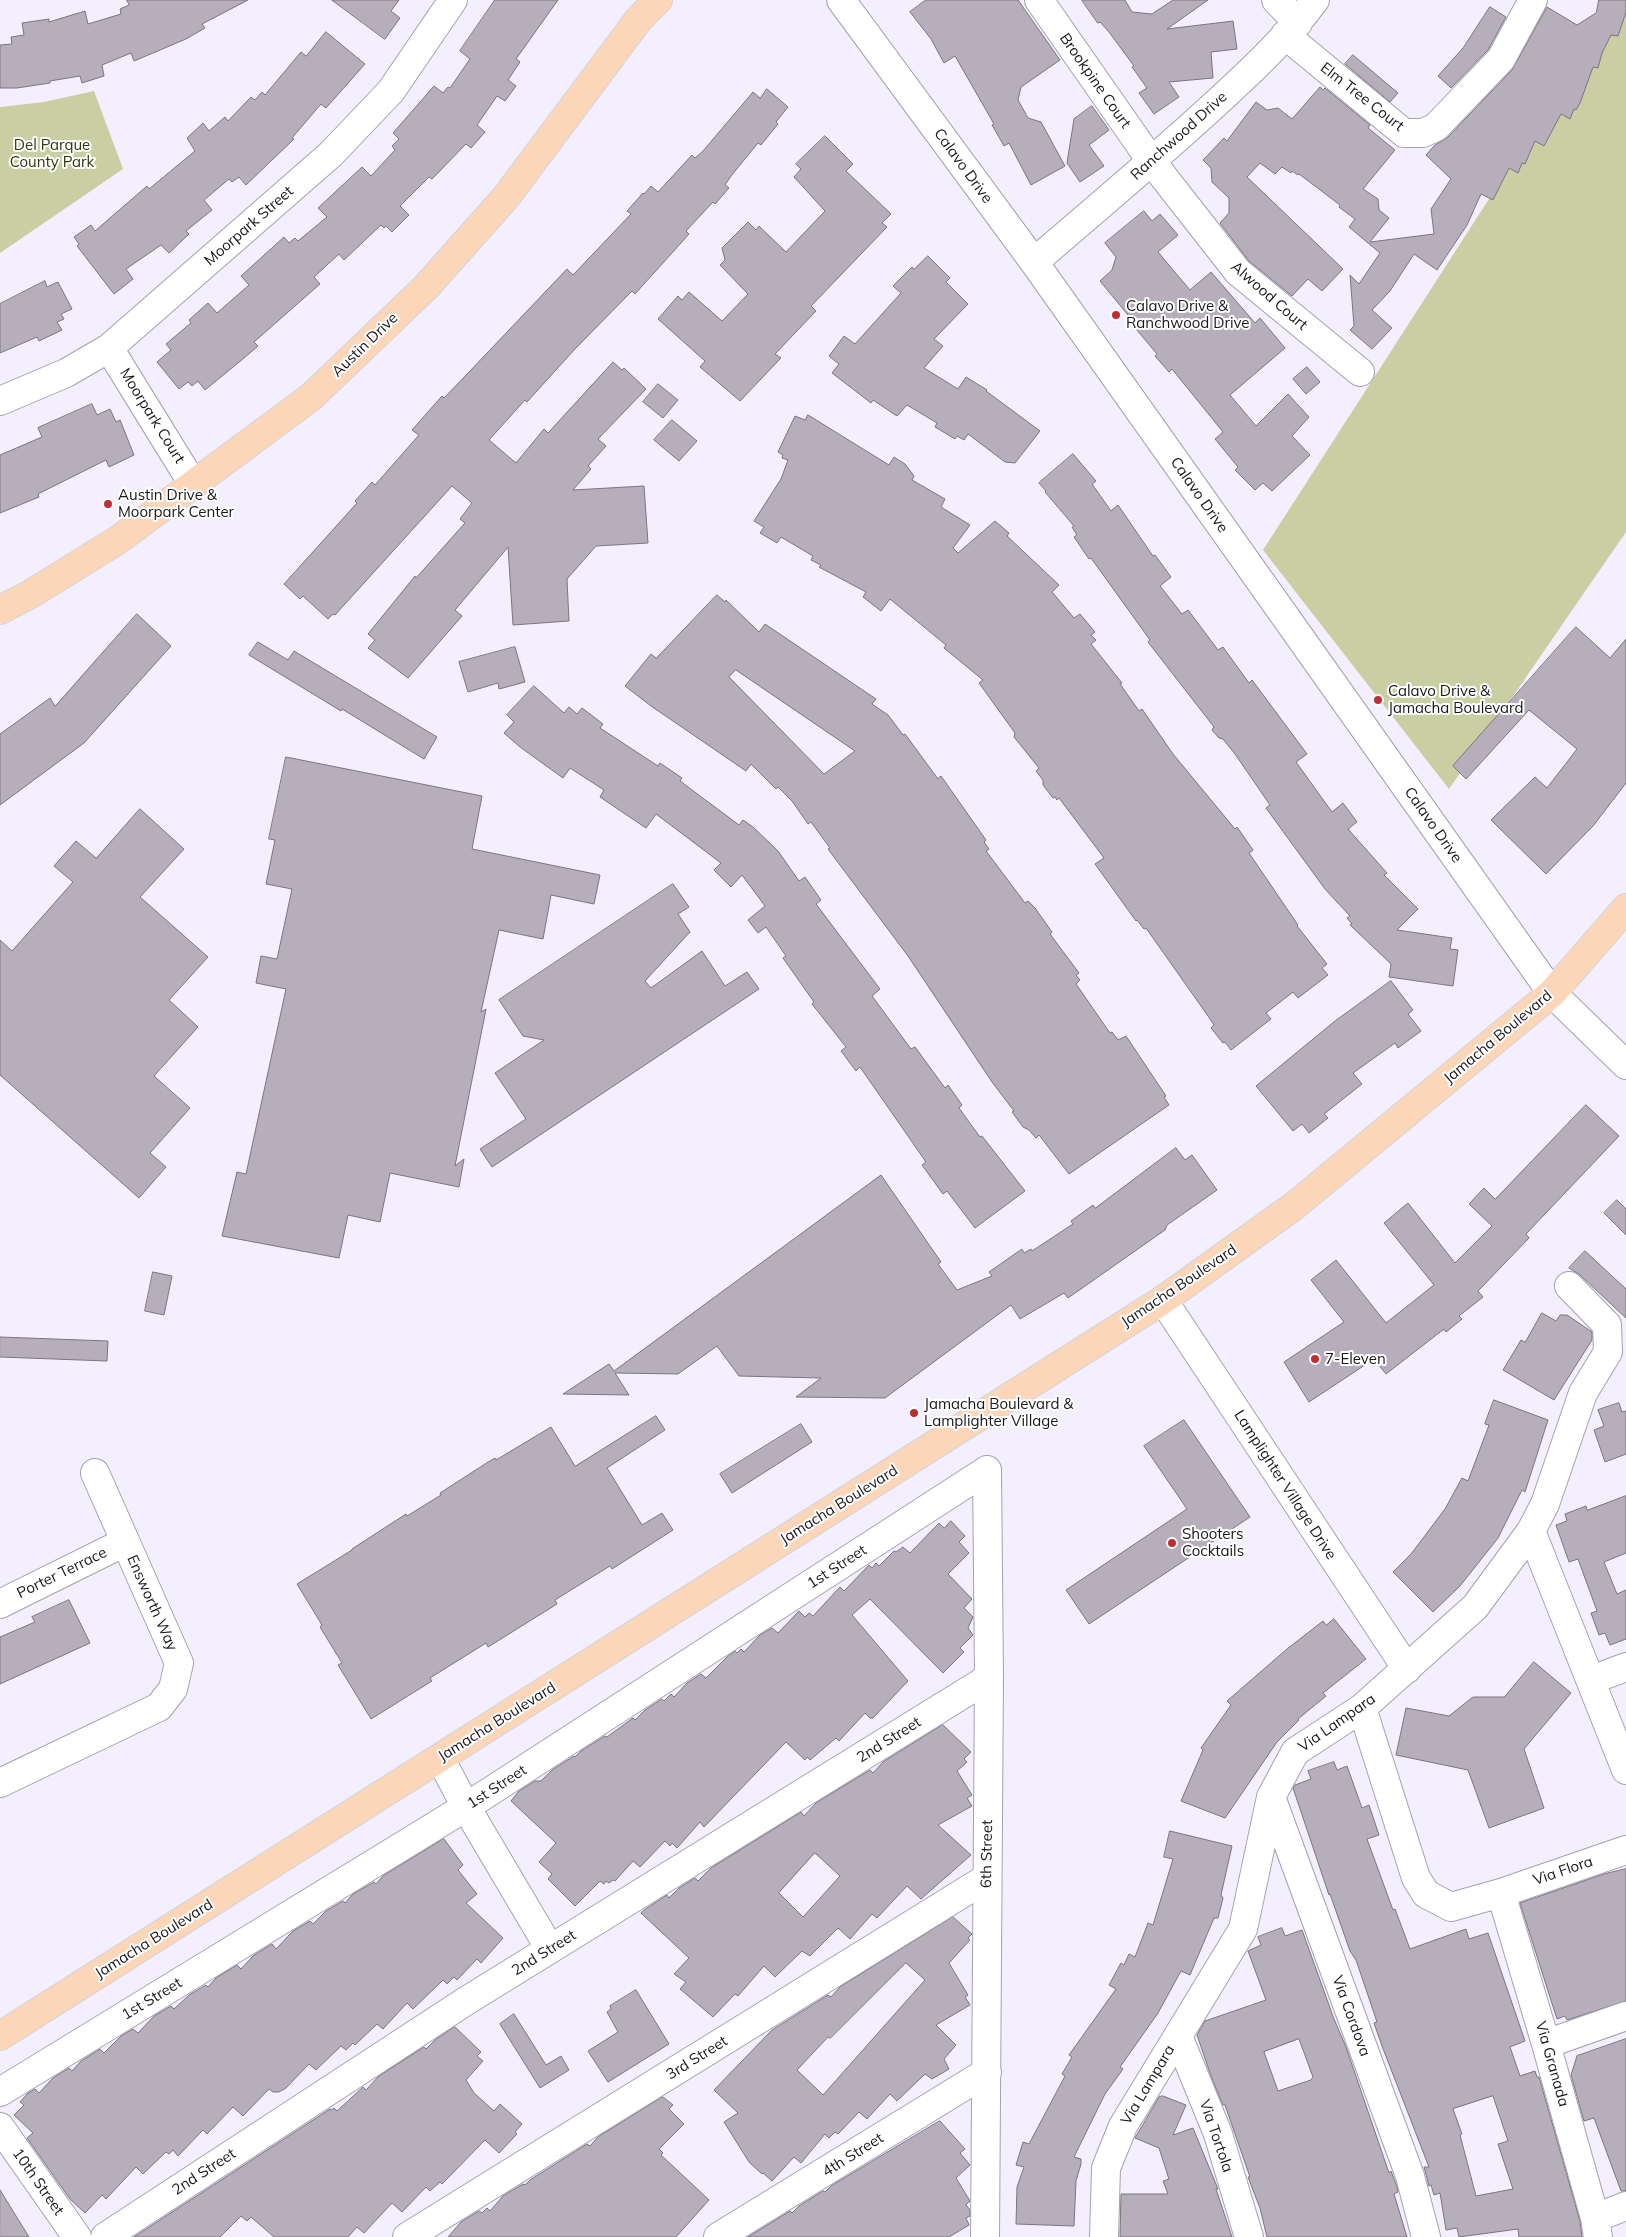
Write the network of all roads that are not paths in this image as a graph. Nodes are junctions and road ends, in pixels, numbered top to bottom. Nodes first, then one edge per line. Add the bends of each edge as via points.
1 (453, 0) edge
2 (658, 0) edge
3 (841, 0) edge
4 (1038, 0) edge
5 (1276, 0) edge
6 (1315, 0) edge
7 (1534, 0) edge
8 (1292, 29) junction
9 (1152, 162) junction
10 (1034, 262) junction
11 (109, 348) junction
12 (1360, 372) dead end
13 (0, 401) edge
14 (194, 484) junction
15 (0, 610) edge
16 (1626, 908) edge
17 (1552, 993) junction
18 (1626, 1065) edge
19 (1568, 1286) dead end
20 (1162, 1300) junction
21 (987, 1470) joint
22 (95, 1473) dead end
23 (1531, 1531) junction
24 (125, 1542) junction
25 (0, 1604) edge
26 (1626, 1667) edge
27 (1407, 1670) junction
28 (989, 1678) junction
29 (1591, 1680) junction
30 (1362, 1708) junction
31 (440, 1758) junction
32 (1626, 1770) edge
33 (0, 1783) edge
34 (1271, 1797) junction
35 (466, 1807) junction
36 (1626, 1849) edge
37 (987, 1878) junction
38 (1500, 1893) junction
39 (550, 1948) junction
40 (1626, 2016) edge
41 (0, 2036) edge
42 (1178, 2036) junction
43 (1546, 2044) junction
44 (987, 2072) junction
45 (0, 2092) edge
46 (0, 2127) edge
47 (1626, 2206) edge
48 (1596, 2228) edge
49 (77, 2237) edge
50 (105, 2237) edge
51 (407, 2237) edge
52 (718, 2237) edge
53 (985, 2237) edge
54 (1104, 2237) edge
55 (1249, 2237) edge
56 (1426, 2237) edge

1 - 11 street, Moorpark Street via 391,91 331,154
2 - 14 main road, Austin Drive via 639,19 506,197 426,287 311,397
3 - 10 street, Calavo Drive
4 - 9 street, Brookpine Court
5 - 8 street, Elm Tree Court
6 - 8 street, Ranchwood Drive
7 - 8 street, Elm Tree Court via 1500,59 1436,127 1423,133 1404,133
8 - 9 street, Ranchwood Drive
9 - 10 street, Ranchwood Drive
9 - 12 street, Alwood Court via 1238,272
10 - 17 street, Calavo Drive
11 - 13 street, Moorpark Street via 66,373
11 - 14 street, Moorpark Court
14 - 15 main road, Austin Drive via 118,540
16 - 17 main road, Jamacha Boulevard
17 - 18 street, Calavo Drive
17 - 20 main road, Jamacha Boulevard via 1294,1206
19 - 23 street, Via Lampara via 1607,1325 1608,1352 1583,1393 1545,1504
20 - 27 street, Lamplighter Village Drive
20 - 31 main road, Jamacha Boulevard
21 - 28 street, 6th Street
21 - 35 street, 1st Street
22 - 24 street, Ensworth Way
23 - 27 street, Via Lampara via 1475,1607
23 - 29 street
24 - 25 street, Porter Terrace
24 - 33 street, Ensworth Way via 179,1663 172,1689 159,1707
26 - 29 street
27 - 30 street, Via Lampara
28 - 37 street, 6th Street
28 - 39 street, 2nd Street
29 - 32 street
30 - 34 street, Via Lampara via 1295,1752
30 - 38 street via 1416,1878 1426,1894 1451,1907
31 - 35 street
31 - 41 main road, Jamacha Boulevard
34 - 42 street, Via Lampara via 1242,1929
34 - 56 street, Via Cordova via 1410,2176
35 - 39 street
35 - 45 street, 1st Street
36 - 38 street, Via Flora
37 - 44 street, 6th Street
37 - 51 street, 3rd Street
38 - 43 street, Via Granada
39 - 50 street, 2nd Street
40 - 43 street
42 - 54 street, Via Lampara via 1123,2126 1106,2168
42 - 55 street, Via Tortola via 1218,2134
43 - 48 street, Via Granada
44 - 52 street, 4th Street
44 - 53 street, 6th Street
46 - 49 street, 10th Street
47 - 48 street

